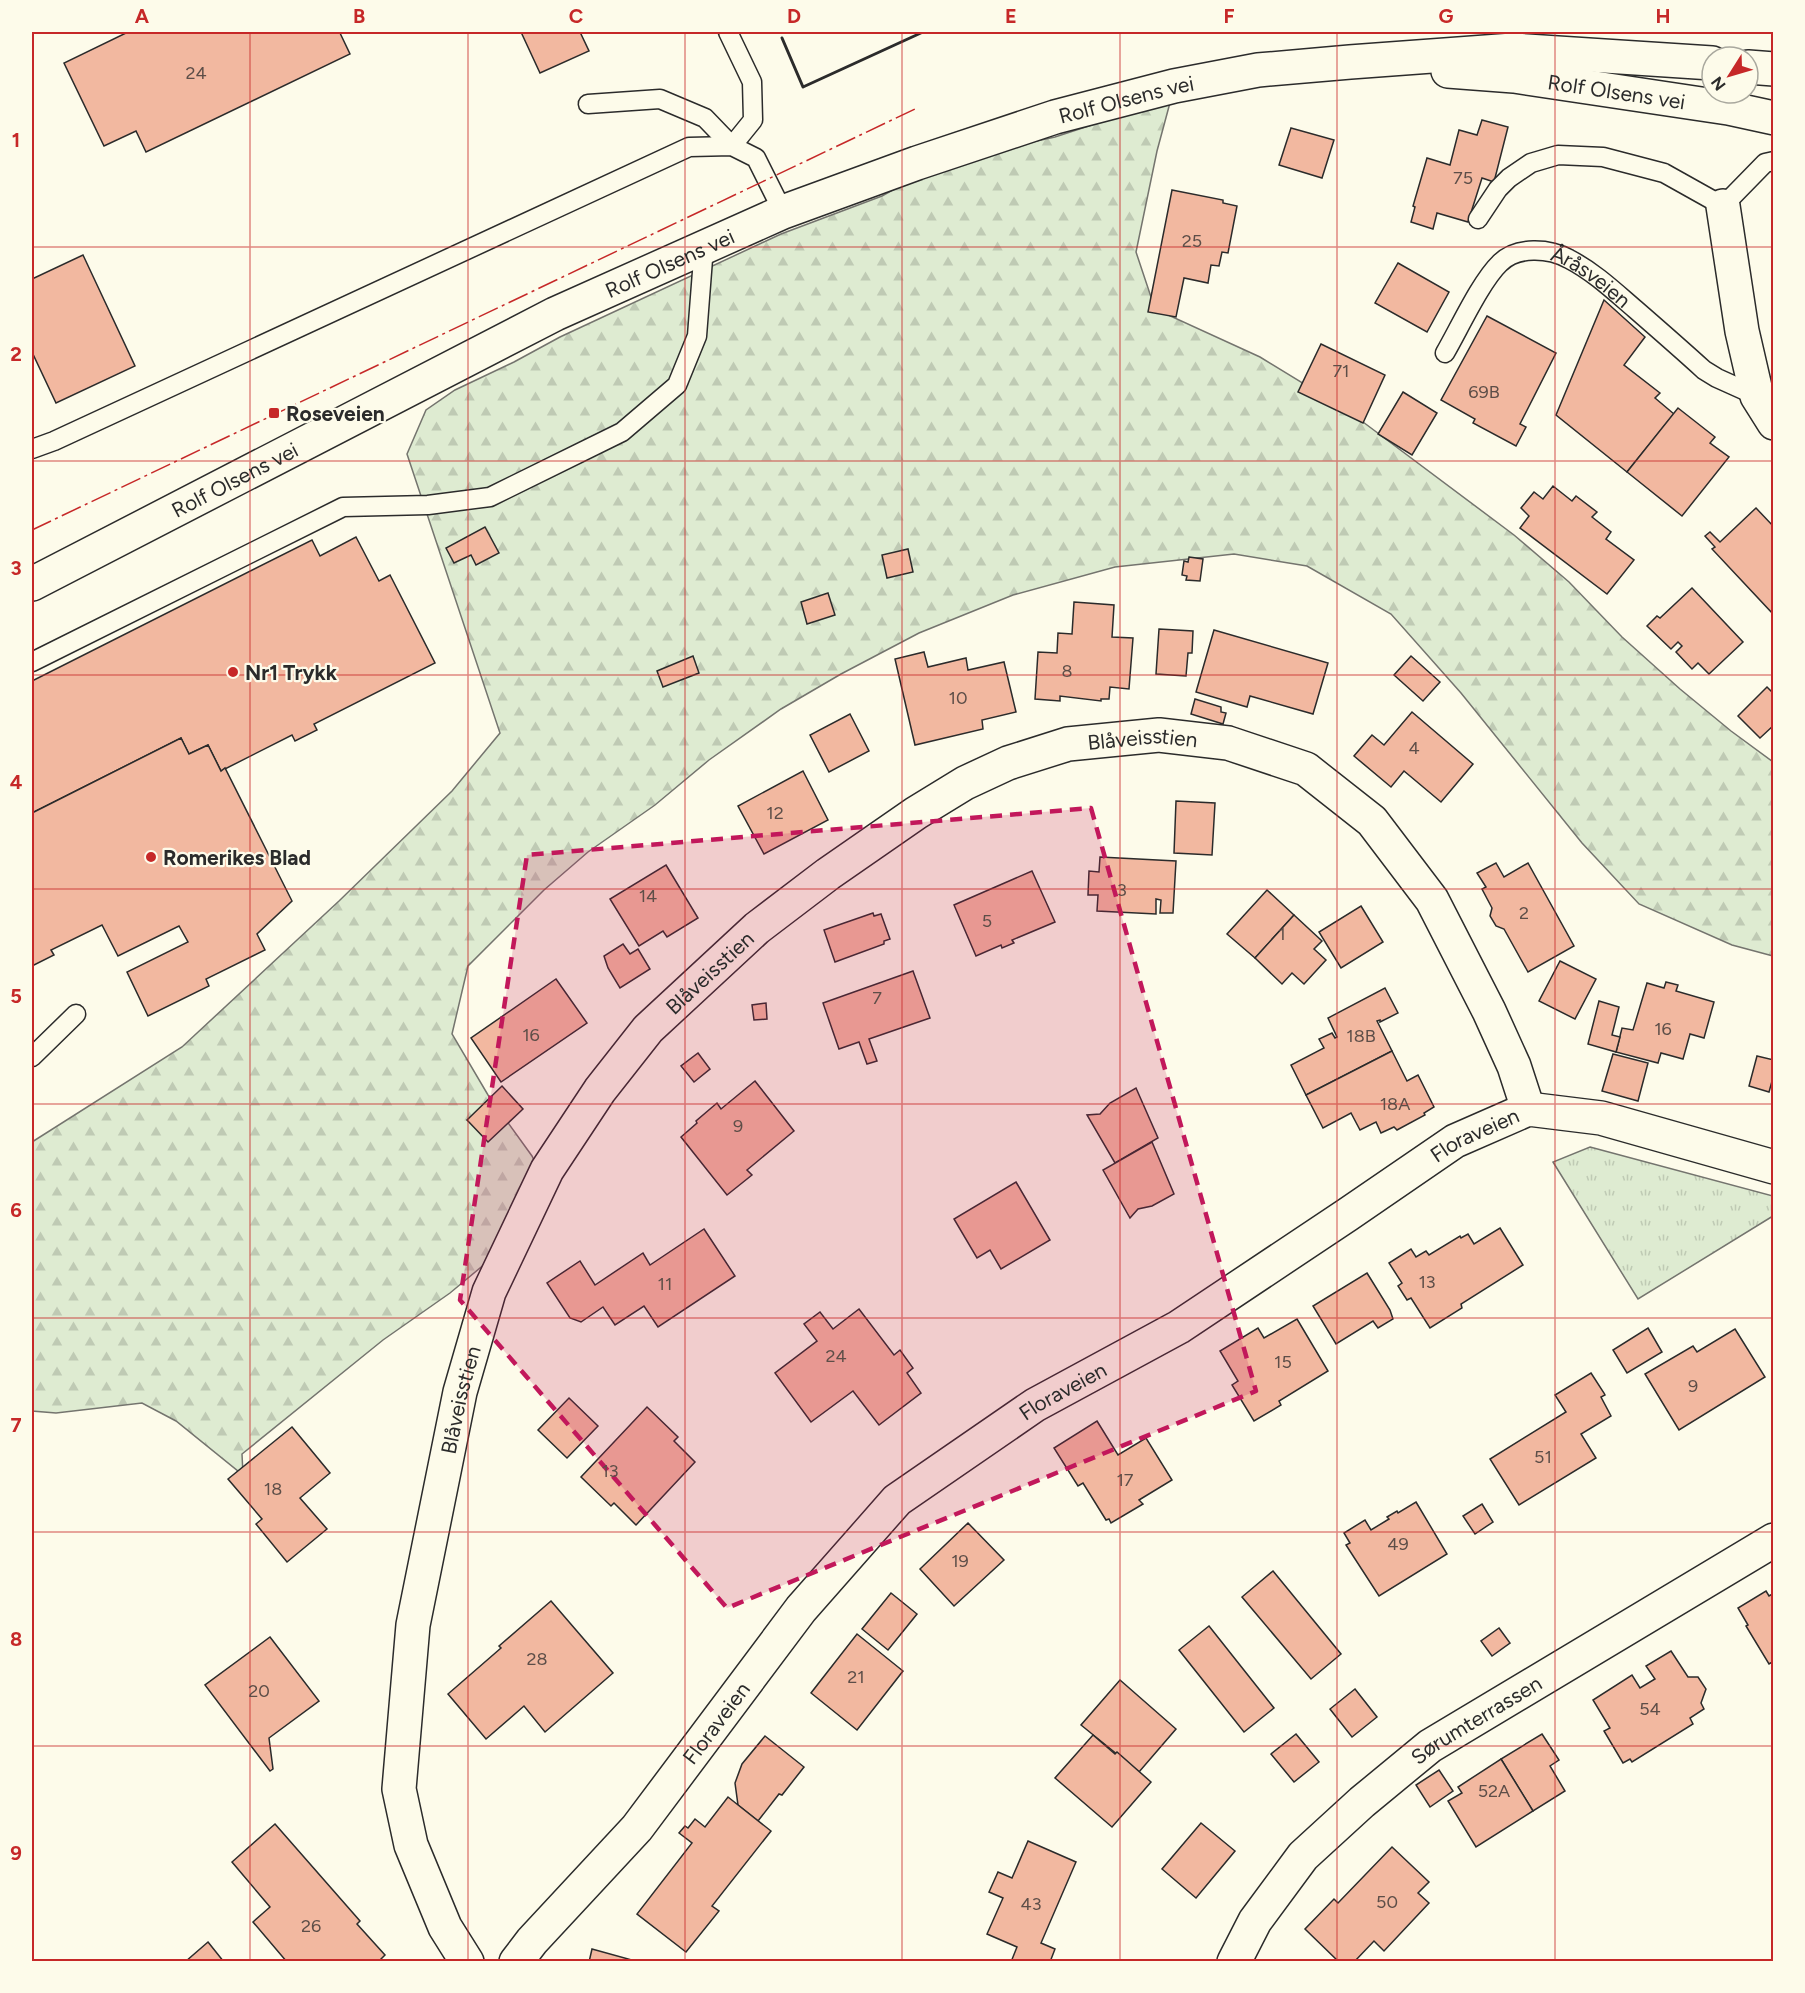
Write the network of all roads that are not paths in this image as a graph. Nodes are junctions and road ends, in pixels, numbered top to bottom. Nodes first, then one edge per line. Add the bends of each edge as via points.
1 (728, 32) edge
2 (1350, 62) junction
3 (1700, 62) edge
4 (588, 104) dead end
5 (1773, 118) edge
6 (732, 146) junction
7 (1773, 161) edge
8 (1723, 206) junction
9 (783, 212) junction
10 (1478, 219) dead end
11 (704, 246) junction
12 (1445, 353) dead end
13 (1765, 409) edge
14 (32, 449) edge
15 (32, 584) edge
16 (32, 662) edge
17 (75, 1014) dead end
18 (32, 1057) edge
19 (1528, 1109) junction
20 (1773, 1167) edge
21 (1773, 1540) edge
22 (467, 1962) edge
23 (516, 1962) edge
24 (1234, 1962) edge

1 - 6 lane via 752,82 753,120
2 - 3 street, Rolf Olsens vei via 1513,50
2 - 5 street, Rolf Olsens vei via 1514,76
2 - 9 street, Rolf Olsens vei via 1258,70 1118,100 927,159
4 - 6 lane via 660,99 705,118
6 - 9 lane via 756,158
6 - 14 lane via 689,147
7 - 8 lane via 1765,163
8 - 10 lane via 1664,173 1602,157 1558,154 1531,163 1509,178
8 - 13 street, Åråsveien via 1742,331
9 - 11 street, Rolf Olsens vei
11 - 15 street, Rolf Olsens vei via 555,314
11 - 16 lane via 697,336 677,385 622,432 490,497 428,505 343,507
12 - 13 lane, Åråsveien via 1498,264 1506,257 1534,250 1568,258 1599,278 1704,370
17 - 18 lane
19 - 20 street, Floraveien via 1601,1119
19 - 22 street, Blåveisstien via 1490,1011 1432,900 1372,821 1306,769 1228,743 1159,735 1136,737 1068,744 1008,763 916,813 757,928 648,1029 600,1090 547,1170 489,1292 460,1392 413,1625 399,1789 411,1845 445,1927
19 - 23 street, Floraveien via 1455,1141 1179,1327 1035,1404 897,1500 801,1609 637,1828
21 - 24 street, Sørumterrassen via 1430,1746 1303,1856 1255,1921

